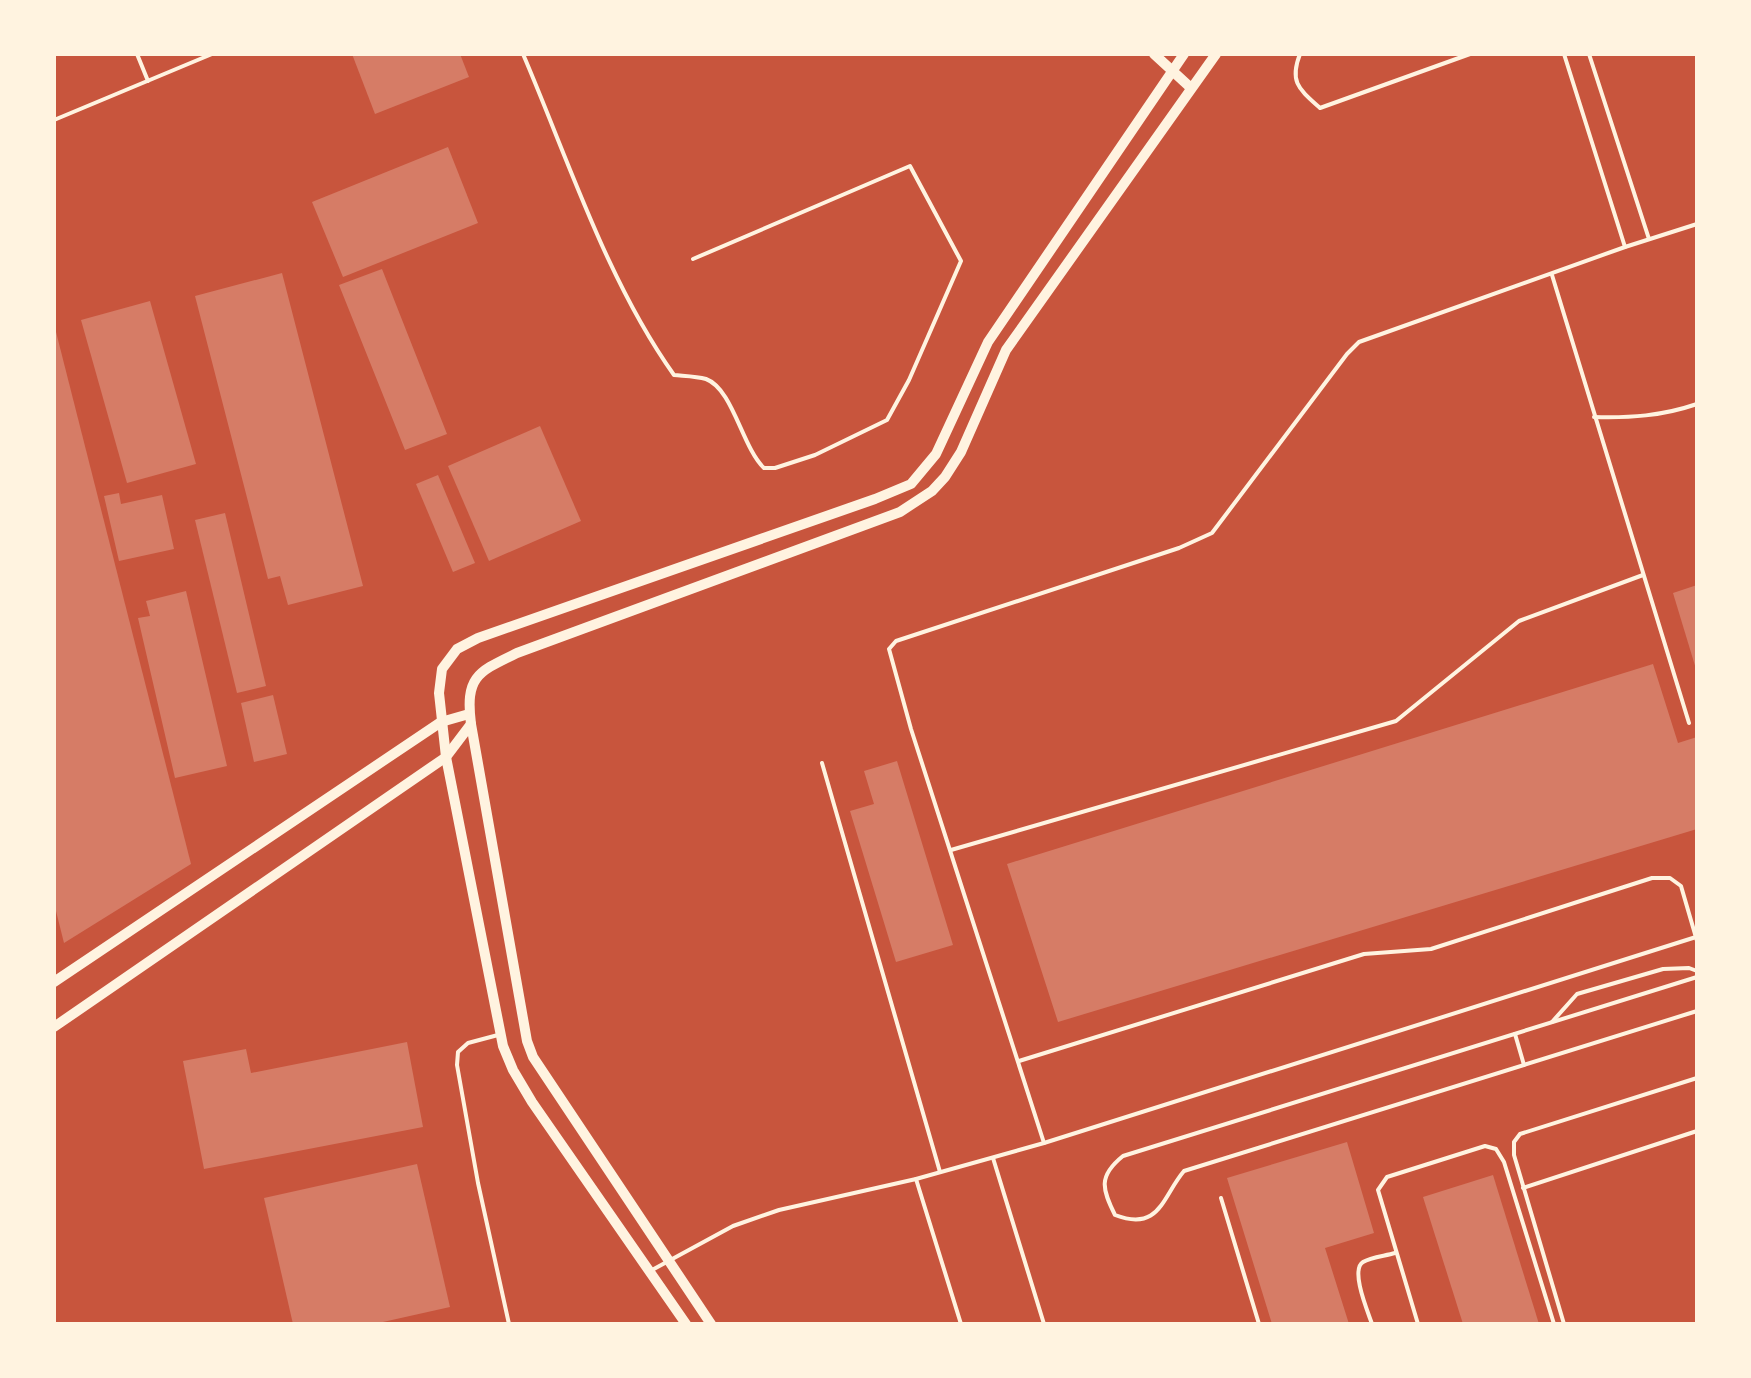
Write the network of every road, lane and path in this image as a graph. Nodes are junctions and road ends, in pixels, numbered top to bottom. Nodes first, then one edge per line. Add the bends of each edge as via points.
1 (137, 54) edge
2 (212, 54) edge
3 (523, 54) edge
4 (1154, 54) edge
5 (1184, 54) edge
6 (1216, 54) edge
7 (1300, 54) edge
8 (1470, 54) edge
9 (1564, 54) edge
10 (1589, 54) edge
11 (1171, 72) junction
12 (148, 81) junction
13 (1191, 88) junction
14 (54, 120) edge
15 (1697, 224) edge
16 (1649, 239) junction
17 (1625, 247) junction
18 (693, 259) dead end
19 (1552, 275) junction
20 (1697, 404) edge
21 (1594, 417) junction
22 (1643, 575) junction
23 (470, 719) junction
24 (441, 722) junction
25 (1689, 723) dead end
26 (446, 757) junction
27 (822, 763) dead end
28 (951, 850) junction
29 (1696, 939) edge
30 (1697, 971) edge
31 (1697, 977) edge
32 (54, 982) edge
33 (1697, 1011) edge
34 (1551, 1023) junction
35 (54, 1027) edge
36 (500, 1034) junction
37 (1515, 1034) junction
38 (1019, 1061) junction
39 (1524, 1065) junction
40 (1697, 1078) edge
41 (1697, 1131) edge
42 (1044, 1143) junction
43 (993, 1157) junction
44 (940, 1172) junction
45 (916, 1179) junction
46 (1523, 1188) junction
47 (1221, 1198) dead end
48 (1395, 1253) junction
49 (671, 1261) junction
50 (651, 1271) junction
51 (509, 1324) edge
52 (686, 1324) edge
53 (711, 1324) edge
54 (961, 1324) edge
55 (1044, 1324) edge
56 (1259, 1324) edge
57 (1372, 1324) edge
58 (1418, 1324) edge
59 (1554, 1324) edge
60 (1564, 1324) edge

1 - 12 lane
2 - 12 lane
3 - 18 lane via 600,240 660,355 674,375 708,379 718,389 764,468 815,455 887,420 961,261 910,166
4 - 11 street
5 - 11 street
6 - 13 street
7 - 8 lane via 1294,70 1299,88 1320,108
9 - 17 lane
10 - 16 lane
11 - 13 street
11 - 24 street via 988,342 936,454 911,484 478,638 457,649 442,669
12 - 14 lane
13 - 23 street via 1006,350 961,452 932,491 900,512 480,671 470,691
15 - 16 lane
16 - 17 lane
17 - 19 lane
19 - 21 lane
19 - 28 lane via 1359,342 1212,533 896,641 889,649
20 - 21 lane via 1667,414
21 - 22 lane
22 - 25 lane
22 - 28 lane via 1519,621 1396,721
23 - 24 street
23 - 26 street
23 - 49 street via 527,1041 562,1103
24 - 26 street
24 - 32 street
26 - 35 street
26 - 36 street
27 - 44 lane
28 - 38 lane
29 - 38 lane via 1681,886 1670,878 1652,878 1431,949 1364,954
29 - 42 lane
30 - 34 lane via 1663,969 1577,994
31 - 34 lane
33 - 39 lane
34 - 37 lane
36 - 50 street via 532,1102
36 - 51 lane via 468,1043 458,1052 457,1065
37 - 39 lane
37 - 39 lane via 1123,1156 1104,1180 1106,1198 1115,1215 1130,1221 1150,1216 1165,1205 1184,1171
38 - 42 lane
40 - 46 lane via 1520,1134 1514,1155
41 - 46 lane
42 - 43 lane
43 - 44 lane
43 - 55 lane
44 - 45 lane
45 - 49 lane via 779,1210 733,1226
45 - 54 lane
46 - 60 lane
47 - 56 lane
48 - 57 lane via 1358,1267
48 - 58 lane
48 - 59 lane via 1378,1190 1387,1177 1485,1146 1496,1149
49 - 50 lane
49 - 53 street
50 - 52 street

